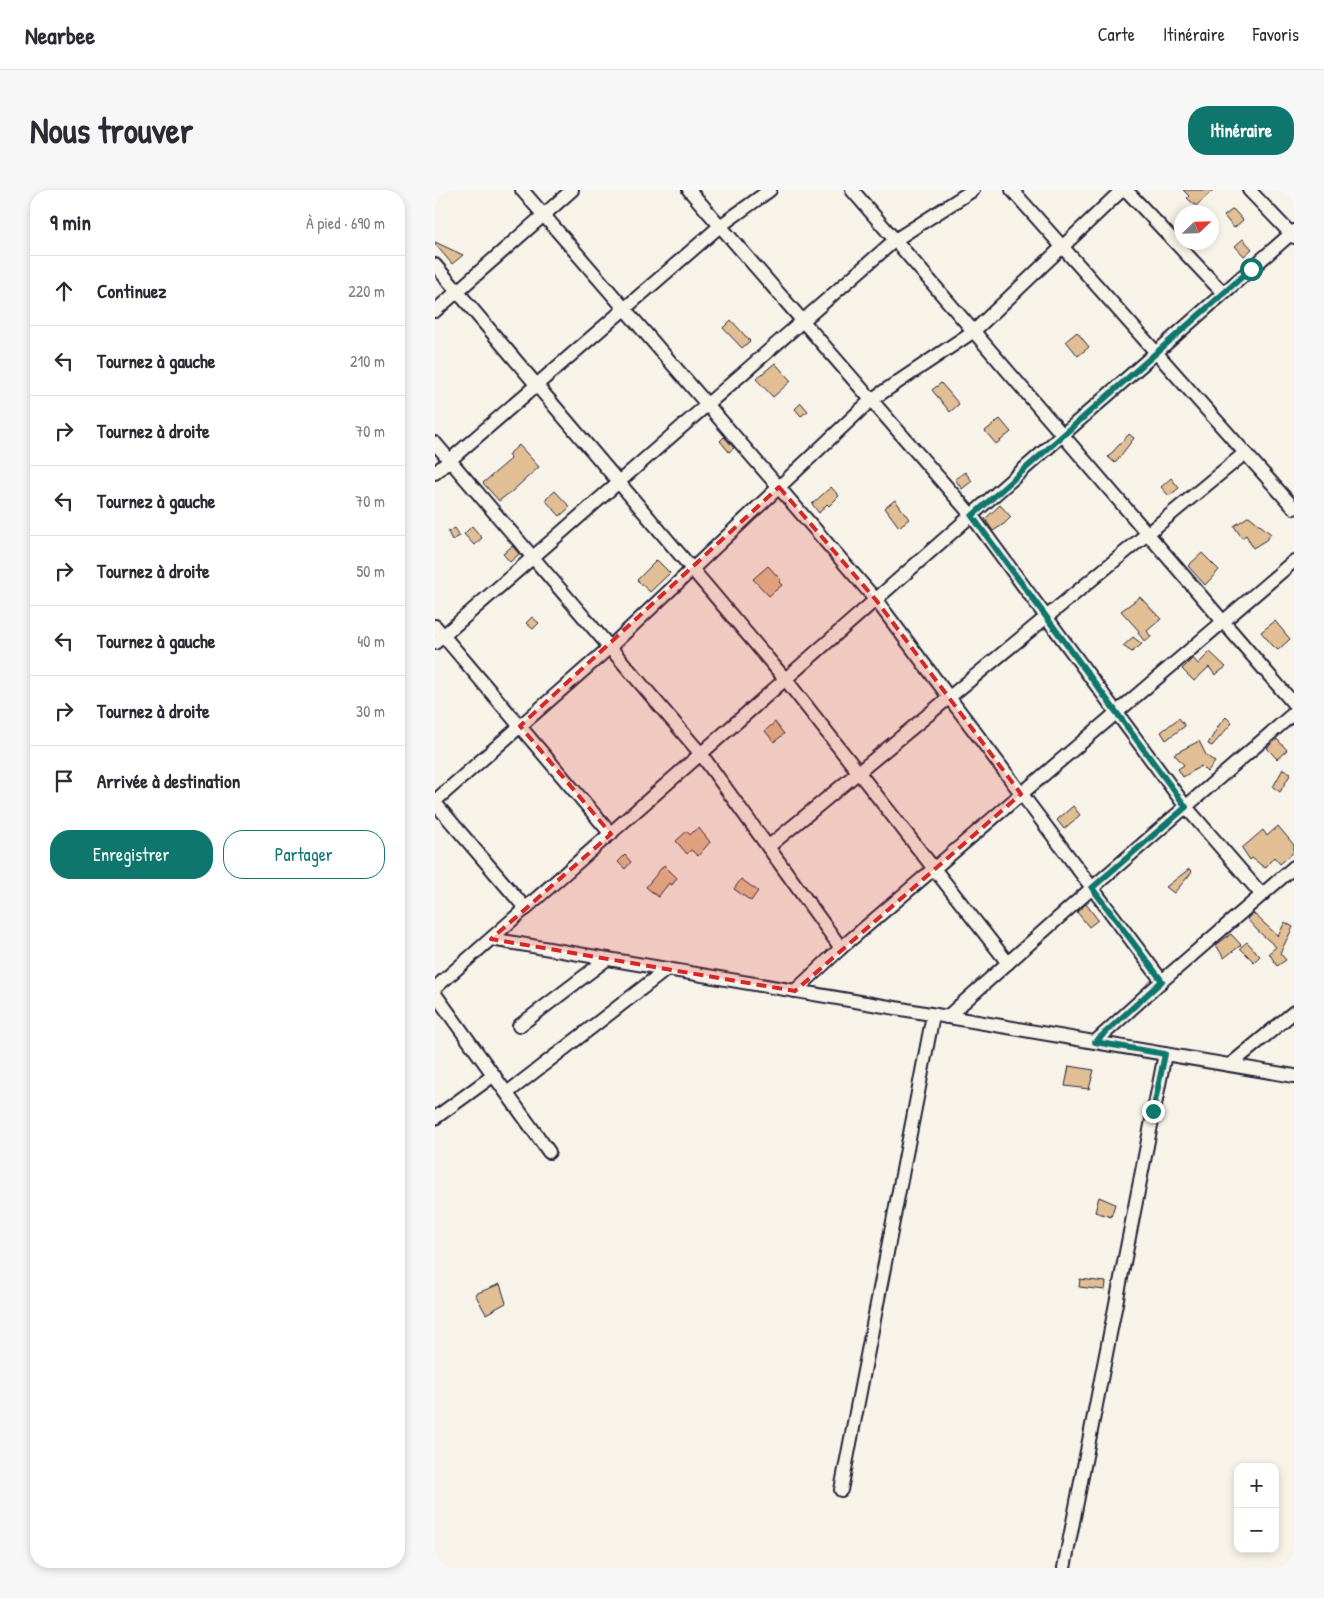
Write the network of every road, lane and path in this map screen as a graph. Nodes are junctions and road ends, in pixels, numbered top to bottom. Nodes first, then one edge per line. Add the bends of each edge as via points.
1 (522, 190) edge
2 (571, 190) edge
3 (689, 190) edge
4 (770, 190) edge
5 (852, 190) edge
6 (973, 190) edge
7 (1012, 190) edge
8 (1124, 190) edge
9 (1257, 193) edge
10 (544, 215) junction
11 (720, 226) junction
12 (1293, 234) edge
13 (895, 240) junction
14 (1063, 247) junction
15 (435, 265) edge
16 (457, 292) junction
17 (1223, 293) junction
18 (625, 308) junction
19 (435, 311) edge
20 (803, 321) junction
21 (974, 331) junction
22 (1156, 353) junction
23 (536, 385) junction
24 (871, 400) junction
25 (707, 404) junction
26 (1063, 435) junction
27 (435, 443) edge
28 (1245, 453) junction
29 (450, 460) junction
30 (435, 473) edge
31 (618, 482) junction
32 (779, 487) junction
33 (1294, 508) edge
34 (972, 516) junction
35 (1147, 533) junction
36 (533, 557) junction
37 (1294, 561) edge
38 (692, 569) junction
39 (876, 600) junction
40 (1046, 617) junction
41 (1223, 621) junction
42 (435, 626) edge
43 (439, 639) edge
44 (610, 647) junction
45 (786, 680) junction
46 (949, 697) junction
47 (1294, 704) edge
48 (1116, 712) junction
49 (1294, 713) edge
50 (520, 726) junction
51 (701, 754) junction
52 (859, 772) junction
53 (1021, 794) junction
54 (435, 802) edge
55 (1186, 807) junction
56 (611, 834) junction
57 (768, 847) junction
58 (1294, 867) edge
59 (934, 868) junction
60 (1092, 888) junction
61 (1262, 895) junction
62 (526, 909) junction
63 (491, 939) junction
64 (841, 948) junction
65 (607, 959) junction
66 (1008, 963) junction
67 (667, 969) junction
68 (1162, 981) junction
69 (435, 988) edge
70 (795, 991) junction
71 (435, 994) edge
72 (1294, 1012) edge
73 (933, 1015) junction
74 (947, 1017) junction
75 (519, 1026) dead end
76 (1095, 1042) junction
77 (1165, 1054) junction
78 (1230, 1065) junction
79 (493, 1074) junction
80 (1294, 1076) edge
81 (507, 1093) junction
82 (435, 1118) edge
83 (549, 1152) dead end
84 (841, 1490) dead end
85 (1064, 1568) edge

1 - 10 street
2 - 10 street
3 - 11 street
4 - 11 street
5 - 13 street
6 - 13 street
7 - 14 street
8 - 14 street
8 - 17 street
9 - 12 street
10 - 16 street
10 - 18 street
11 - 18 street
11 - 20 street
12 - 17 street
13 - 20 street
13 - 21 street
14 - 21 street
14 - 22 street
15 - 16 street
16 - 19 street
16 - 23 street
17 - 22 street
18 - 23 street
18 - 25 street
20 - 24 street
20 - 25 street
21 - 24 street
21 - 26 street
22 - 26 street
22 - 28 street
23 - 29 street
23 - 31 street
24 - 32 street
24 - 34 street
25 - 31 street
25 - 32 street
26 - 34 street
26 - 35 street
27 - 29 street
28 - 33 street
28 - 35 street
29 - 30 street
29 - 36 street
31 - 36 street
31 - 38 street
32 - 38 street
32 - 39 street
34 - 39 street
34 - 40 street
35 - 40 street
35 - 41 street
36 - 43 street
36 - 44 street
37 - 41 street
38 - 44 street
38 - 45 street
39 - 45 street
39 - 46 street
40 - 46 street
40 - 48 street
41 - 47 street
41 - 48 street
42 - 43 street
43 - 50 street
44 - 50 street
44 - 51 street
45 - 51 street
45 - 52 street
46 - 52 street
46 - 53 street
48 - 53 street
48 - 55 street
49 - 55 street
50 - 54 street
50 - 56 street
51 - 56 street
51 - 57 street
52 - 57 street
52 - 59 street
53 - 59 street
53 - 60 street
54 - 62 street
55 - 60 street
55 - 61 street
56 - 62 street
57 - 64 street
58 - 61 street
59 - 64 street
59 - 66 street
60 - 66 street
60 - 68 street
61 - 68 street
62 - 63 street
63 - 65 street
63 - 69 street
64 - 70 street
65 - 67 street
65 - 75 street
66 - 74 street
67 - 70 street
67 - 81 street
68 - 76 street
70 - 73 street
71 - 79 street
72 - 78 street
73 - 74 street
73 - 84 street
74 - 76 street
76 - 77 street
77 - 78 street
77 - 85 street
78 - 80 street
79 - 81 street
79 - 82 street
81 - 83 street

